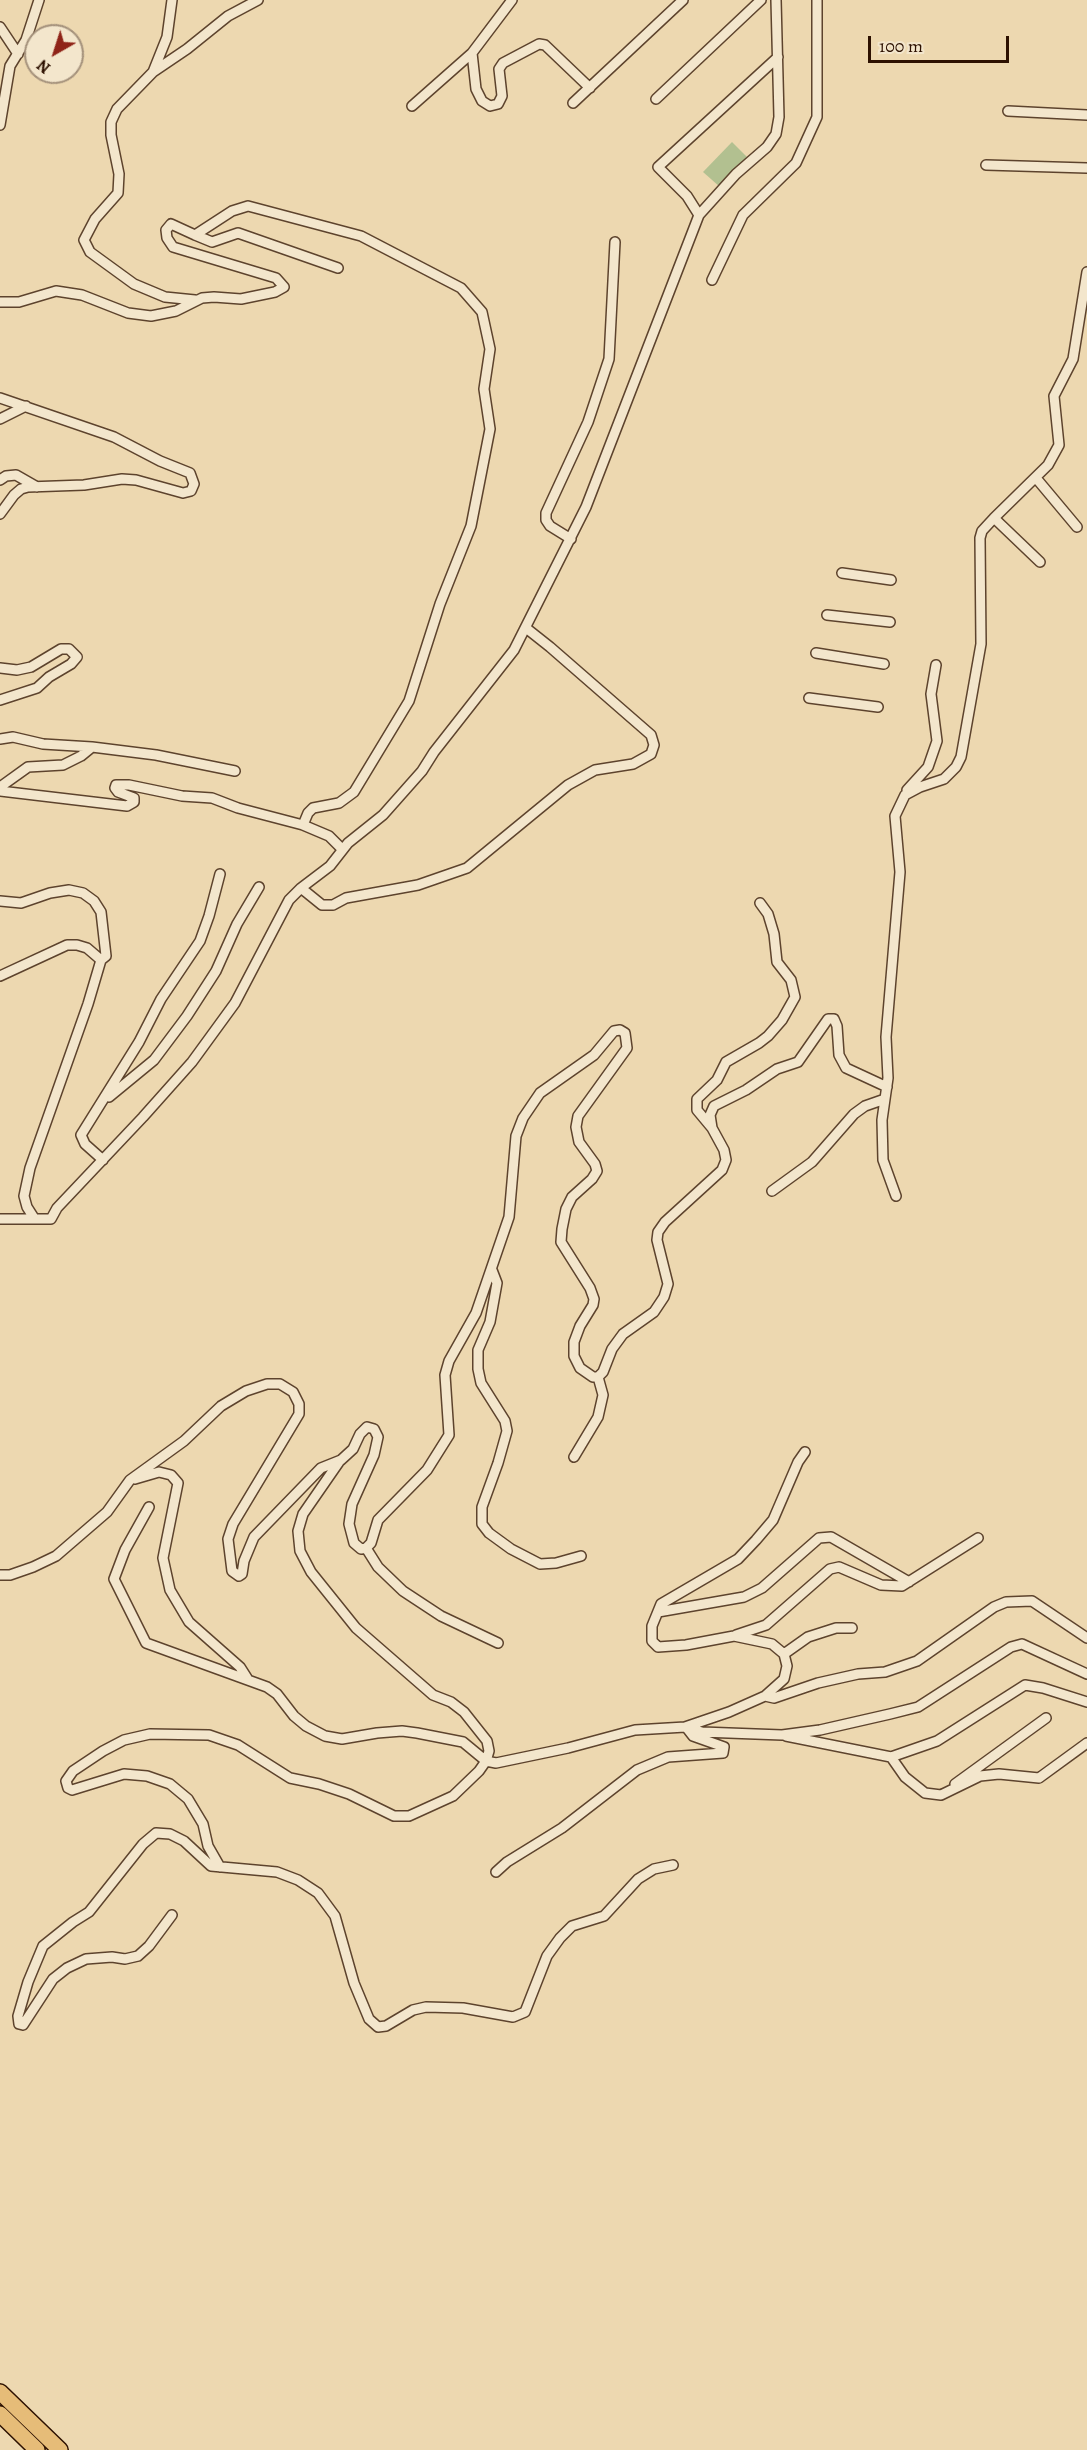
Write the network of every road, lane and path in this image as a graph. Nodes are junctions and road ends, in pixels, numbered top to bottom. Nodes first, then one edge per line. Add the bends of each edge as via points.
1 (39, 0) edge
2 (172, 0) edge
3 (258, 0) edge
4 (512, 0) edge
5 (683, 0) edge
6 (761, 0) edge
7 (776, 0) edge
8 (817, 0) edge
9 (0, 27) edge
10 (472, 53) junction
11 (18, 54) junction
12 (778, 57) junction
13 (153, 72) junction
14 (590, 88) junction
15 (656, 99) dead end
16 (573, 103) dead end
17 (412, 106) dead end
18 (1008, 111) dead end
19 (1087, 116) edge
20 (0, 125) edge
21 (986, 165) dead end
22 (1087, 168) edge
23 (699, 215) junction
24 (195, 235) junction
25 (615, 242) dead end
26 (338, 268) dead end
27 (1087, 272) edge
28 (712, 280) dead end
29 (195, 300) junction
30 (0, 302) edge
31 (1, 398) edge
32 (27, 406) junction
33 (0, 418) edge
34 (1036, 478) junction
35 (0, 480) edge
36 (37, 487) junction
37 (0, 514) edge
38 (994, 518) junction
39 (1077, 527) dead end
40 (571, 539) junction
41 (1040, 562) dead end
42 (842, 573) dead end
43 (891, 580) dead end
44 (827, 615) dead end
45 (890, 622) dead end
46 (526, 628) junction
47 (816, 653) dead end
48 (884, 664) dead end
49 (936, 665) dead end
50 (0, 668) edge
51 (809, 698) dead end
52 (0, 700) edge
53 (878, 707) dead end
54 (0, 739) edge
55 (92, 747) junction
56 (235, 771) dead end
57 (0, 789) edge
58 (905, 795) junction
59 (303, 825) junction
60 (342, 849) junction
61 (220, 874) dead end
62 (259, 886) dead end
63 (301, 888) junction
64 (0, 901) edge
65 (760, 903) dead end
66 (101, 960) junction
67 (0, 976) edge
68 (887, 1087) junction
69 (885, 1099) junction
70 (102, 1103) junction
71 (712, 1128) junction
72 (103, 1160) junction
73 (772, 1191) dead end
74 (896, 1196) dead end
75 (34, 1218) junction
76 (0, 1219) edge
77 (492, 1270) junction
78 (598, 1377) junction
79 (805, 1452) dead end
80 (574, 1457) dead end
81 (340, 1460) junction
82 (130, 1480) junction
83 (148, 1506) dead end
84 (978, 1538) dead end
85 (366, 1548) junction
86 (581, 1556) dead end
87 (0, 1575) edge
88 (909, 1582) junction
89 (658, 1612) junction
90 (852, 1628) dead end
91 (734, 1636) junction
92 (1087, 1638) edge
93 (498, 1643) dead end
94 (784, 1654) junction
95 (1087, 1674) edge
96 (247, 1678) junction
97 (765, 1696) junction
98 (1087, 1702) edge
99 (1046, 1718) dead end
100 (685, 1727) junction
101 (782, 1735) junction
102 (1087, 1743) edge
103 (891, 1757) junction
104 (486, 1761) junction
105 (941, 1795) junction
106 (673, 1864) dead end
107 (220, 1867) junction
108 (496, 1872) dead end
109 (172, 1915) dead end
110 (0, 2391) edge
111 (0, 2414) edge
112 (37, 2450) edge
113 (60, 2450) edge

1 - 11 street
2 - 13 street via 166,37
3 - 13 street via 228,16
4 - 10 street
5 - 14 street
6 - 15 street
7 - 12 street
8 - 28 street via 817,117 796,163 743,215
9 - 11 street
10 - 14 street via 476,88 482,101 490,106 498,104 502,96 499,69 503,63 539,44 545,45
10 - 17 street
11 - 20 street via 10,66
12 - 23 street via 776,134 768,147 736,174
12 - 23 street via 658,167 687,196
13 - 29 street via 113,116 111,135 120,188 92,223 84,240 90,252 134,284 173,299
14 - 16 street
18 - 19 street
21 - 22 street
23 - 40 street
24 - 26 street via 212,242 238,233
24 - 29 street via 174,224 166,230 173,247 262,273 281,281 284,287 256,297
24 - 59 street via 232,211 248,206 362,236 461,288 482,312 490,349 484,389 490,429 471,526 440,604 411,696 354,792 339,803 313,807
25 - 40 street via 609,359 592,413 546,513 550,526
27 - 34 street via 1073,359 1054,396 1059,445
29 - 30 street via 176,311 151,315 128,313 82,295 56,291 19,302
31 - 32 street
32 - 33 street
32 - 36 street via 114,437 190,473 194,484 191,491 183,493 122,479
34 - 38 street
34 - 39 street
35 - 36 street via 16,475
36 - 37 street via 21,489
38 - 41 street
38 - 58 street via 980,538 981,644 961,757 944,779
40 - 46 street
42 - 43 street
44 - 45 street
46 - 60 street via 514,650 422,771 383,816
46 - 63 street via 651,735 651,754 633,764 595,770 568,785 467,868 418,885 346,898 333,905 322,905
47 - 48 street
49 - 58 street via 931,694 938,741 928,767
50 - 52 street via 31,667 61,649 69,649 76,657 37,688
51 - 53 street
54 - 55 street via 13,736 43,744
55 - 56 street
55 - 57 street via 63,765 27,767
57 - 59 street via 128,806 134,798 115,788 129,785 212,798
58 - 68 street via 895,816 900,872 886,1036
59 - 60 street via 329,836
60 - 63 street via 330,866
61 - 70 street via 200,941 161,999
62 - 70 street via 216,972 187,1016 154,1060
63 - 72 street via 289,900 234,1003 209,1040
64 - 66 street via 21,903 69,890 83,893 94,902 103,919 106,956
65 - 71 street via 774,934 777,962 791,980 795,997 768,1036 726,1062 717,1080 697,1099 697,1110
66 - 67 street via 87,948 67,945
66 - 75 street via 30,1168 24,1196
68 - 69 street
68 - 71 street via 846,1068 839,1055 837,1026 834,1019 828,1019 798,1062 777,1069 714,1106 710,1115
69 - 73 street via 854,1114 812,1162
69 - 74 street via 883,1160
70 - 72 street via 81,1135
71 - 78 street via 724,1150 722,1170 658,1232 668,1284 664,1297 654,1312 623,1334
72 - 75 street via 51,1219
75 - 76 street
77 - 78 street via 509,1217 516,1136 523,1118 540,1093 594,1055 614,1031 620,1030 625,1033 627,1048 578,1116 579,1142 597,1171 572,1197 561,1242 594,1299 574,1342 574,1356 580,1368
77 - 85 street via 476,1312 448,1361 445,1375 449,1435 427,1470 378,1520
77 - 86 street via 497,1283 490,1322 478,1350 478,1369 481,1383 505,1421 507,1431 482,1507 482,1524 511,1549 540,1564
78 - 80 street via 603,1395 598,1417
79 - 89 street via 773,1520 756,1540 738,1559 661,1604
81 - 82 street via 321,1468 254,1537 239,1576 231,1571 228,1539 233,1524 299,1414 294,1392 280,1384 246,1391 221,1406 184,1441
81 - 85 street via 353,1449 367,1427 374,1429 378,1437 374,1455 352,1504 350,1524 354,1543
81 - 104 street via 303,1514 298,1531 300,1551 311,1572 356,1628 433,1695 464,1712 487,1741
82 - 87 street via 107,1512 56,1556 33,1567
82 - 96 street via 159,1472 171,1475 178,1483 163,1558 170,1590 189,1622 240,1667
83 - 96 street via 114,1579 146,1642
84 - 88 street
85 - 93 street via 378,1567 403,1591 441,1616
88 - 89 street via 831,1537 819,1538 762,1588 744,1597
88 - 91 street via 902,1586 881,1585 839,1567 830,1569 766,1625
89 - 91 street via 652,1626 652,1641 658,1647
90 - 94 street via 836,1628 808,1637
91 - 94 street via 772,1644
92 - 97 street via 1032,1601 1006,1602 917,1661 885,1672 818,1683 774,1698
94 - 97 street via 784,1679
95 - 101 street via 1022,1644 1011,1647 918,1707
96 - 104 street via 277,1694 294,1716 325,1736 342,1739 394,1731 417,1733 463,1742
97 - 100 street
98 - 103 street via 1025,1685 937,1741
99 - 105 street
100 - 101 street via 702,1732
100 - 104 street via 635,1730 496,1763
100 - 108 street via 693,1736 724,1748 723,1752 668,1757 637,1770 562,1828
101 - 103 street
102 - 105 street via 1039,1778 980,1776
103 - 105 street via 905,1777 925,1793
104 - 107 street via 453,1796 409,1815 394,1816 349,1794 290,1778 238,1745 209,1735 150,1734 124,1740 73,1771 66,1781 72,1790 124,1774 170,1784 193,1807
106 - 107 street via 638,1879 604,1916 572,1926 547,1956 525,2012 513,2017 463,2008 426,2007 378,2027 369,2019 354,1983 334,1916 318,1893 277,1872
107 - 109 street via 211,1866 184,1841 156,1833 89,1912 42,1946 28,1982 19,2024 23,2025 53,1979 67,1968 86,1959 138,1956
110 - 113 main road
111 - 112 main road

